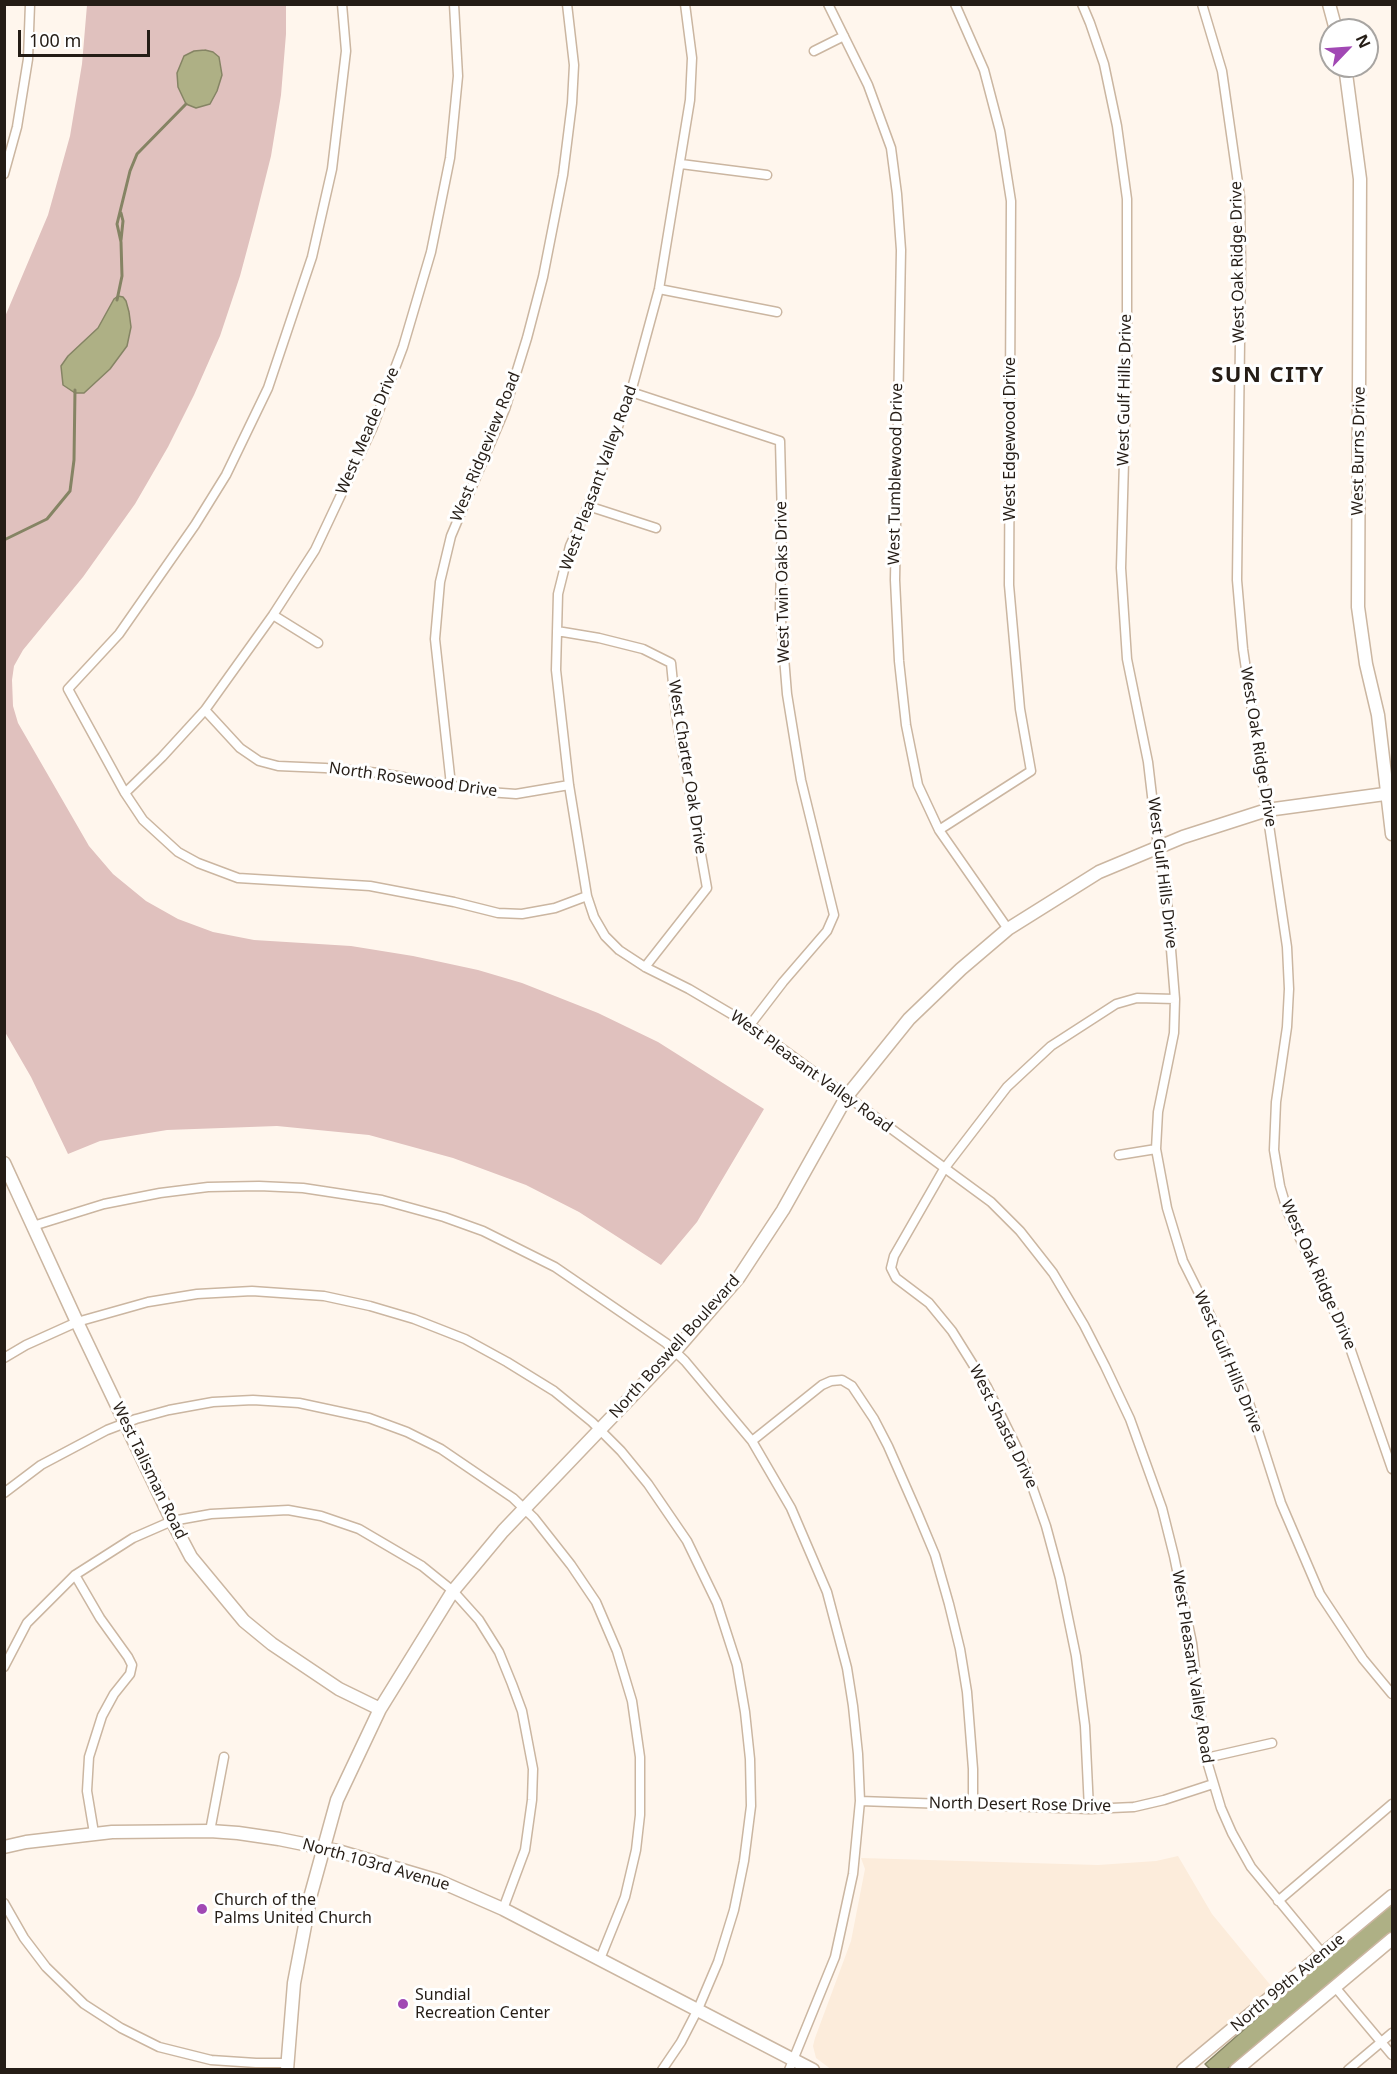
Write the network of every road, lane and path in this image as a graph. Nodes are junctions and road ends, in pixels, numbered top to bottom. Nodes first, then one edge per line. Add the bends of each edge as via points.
1 (30, 4) edge
2 (342, 4) edge
3 (454, 4) edge
4 (567, 4) edge
5 (685, 4) edge
6 (828, 4) edge
7 (955, 4) edge
8 (1082, 4) edge
9 (1202, 4) edge
10 (844, 36) junction
11 (814, 51) dead end
12 (1347, 78) edge
13 (681, 164) junction
14 (4, 174) edge
15 (767, 176) dead end
16 (659, 289) junction
17 (777, 312) dead end
18 (631, 392) junction
19 (588, 506) junction
20 (656, 528) dead end
21 (273, 615) junction
22 (557, 631) junction
23 (318, 643) dead end
24 (205, 710) junction
25 (451, 785) junction
26 (569, 785) junction
27 (125, 793) junction
28 (1390, 793) edge
29 (1267, 810) junction
30 (939, 830) junction
31 (1392, 834) edge
32 (1158, 847) junction
33 (586, 896) junction
34 (1008, 929) junction
35 (645, 968) junction
36 (1175, 999) junction
37 (750, 1025) junction
38 (847, 1096) junction
39 (1156, 1149) junction
40 (1119, 1155) dead end
41 (4, 1163) edge
42 (944, 1169) junction
43 (33, 1226) junction
44 (77, 1322) junction
45 (675, 1352) junction
46 (4, 1358) edge
47 (125, 1423) junction
48 (600, 1429) junction
49 (752, 1441) junction
50 (1392, 1469) edge
51 (4, 1493) edge
52 (524, 1508) junction
53 (172, 1521) junction
54 (75, 1575) junction
55 (453, 1591) junction
56 (4, 1667) edge
57 (1392, 1694) edge
58 (380, 1709) junction
59 (1272, 1743) dead end
60 (224, 1757) dead end
61 (1206, 1758) junction
62 (1213, 1784) junction
63 (860, 1801) junction
64 (973, 1804) junction
65 (1392, 1804) edge
66 (1089, 1809) junction
67 (210, 1831) junction
68 (94, 1833) junction
69 (4, 1847) edge
70 (324, 1848) junction
71 (1392, 1896) edge
72 (1278, 1900) junction
73 (4, 1903) edge
74 (503, 1909) junction
75 (1392, 1939) edge
76 (1323, 1954) junction
77 (600, 1959) junction
78 (1335, 1987) junction
79 (698, 2009) junction
80 (1392, 2033) edge
81 (1382, 2042) junction
82 (1392, 2055) edge
83 (792, 2064) edge
84 (287, 2066) edge
85 (1188, 2068) edge
86 (662, 2070) edge
87 (813, 2070) edge
88 (1236, 2070) edge
89 (1348, 2070) edge

1 - 14 street via 28,59 17,127
2 - 27 street via 346,51 332,169 312,257 268,388 226,475 188,534 119,634 68,689
3 - 21 street, West Meade Drive via 458,76 450,158 431,252 403,347 372,429 315,550
4 - 25 street, West Ridgeview Road via 574,65 572,102 563,175 543,277 505,409 451,536 440,582 435,639
5 - 13 street, West Pleasant Valley Road via 692,58
6 - 10 street, West Tumblewood Drive
7 - 30 street, West Edgewood Drive via 984,70 1000,131 1011,201 1009,585 1020,709 1031,771
8 - 32 street, West Gulf Hills Drive via 1104,64 1127,200 1121,568 1127,659 1148,762
9 - 29 street, West Oak Ridge Drive via 1222,71 1240,197 1237,580
10 - 11 street
10 - 30 street, West Tumblewood Drive via 868,85 891,148 897,194 900,250 895,580 899,662 918,785
12 - 28 street, West Burns Drive via 1360,180 1358,606
13 - 15 street
13 - 16 street, West Pleasant Valley Road
16 - 17 street
16 - 18 street, West Pleasant Valley Road
18 - 19 street, West Pleasant Valley Road
18 - 37 street, West Twin Oaks Drive via 780,441 780,608 787,694 801,780 834,915 827,931
19 - 20 street
19 - 22 street, West Pleasant Valley Road via 570,546 558,594
21 - 23 street
21 - 24 street, West Meade Drive
22 - 26 street, West Pleasant Valley Road via 556,670
22 - 35 street, West Charter Oak Drive via 643,649 671,663 676,714 707,888
24 - 25 street, North Rosewood Drive via 240,748 259,761 278,766 380,773
24 - 27 street, West Meade Drive
25 - 26 street, North Rosewood Drive via 516,794
26 - 33 street, West Pleasant Valley Road
27 - 33 street via 143,820 178,852 238,878 370,886 498,913 522,914 555,908
28 - 29 street, North Boswell Boulevard
28 - 31 street, West Burns Drive
29 - 32 street, North Boswell Boulevard
29 - 50 street, West Oak Ridge Drive via 1287,948 1287,1027 1276,1102 1274,1150 1280,1186 1288,1213 1347,1339
30 - 34 street, West Tumblewood Drive
32 - 34 street, North Boswell Boulevard via 1099,872
32 - 36 street, West Gulf Hills Drive via 1167,900
33 - 35 street, West Pleasant Valley Road via 605,936
34 - 38 street, North Boswell Boulevard via 909,1019
35 - 37 street, West Pleasant Valley Road
36 - 39 street, West Gulf Hills Drive via 1174,1033 1158,1112
36 - 42 street, West Shasta Drive via 1137,998 1116,1004 1052,1046 1007,1087
37 - 38 street, West Pleasant Valley Road
38 - 42 street, West Pleasant Valley Road
38 - 45 street, North Boswell Boulevard via 783,1210 739,1278
39 - 40 street
39 - 57 street, West Gulf Hills Drive via 1167,1208 1183,1261 1250,1407 1300,1550 1320,1594 1363,1659
41 - 43 street, West Talisman Road
42 - 61 street, West Pleasant Valley Road via 991,1202 1053,1272 1130,1419 1162,1508 1174,1556 1192,1643
42 - 66 street, West Shasta Drive via 894,1256 891,1268 896,1278 928,1303 952,1331 987,1387 1032,1486 1060,1578 1076,1656 1085,1726
43 - 44 street, West Talisman Road
43 - 45 street via 104,1204 208,1187 303,1188 382,1200 483,1231 555,1267
44 - 46 street
44 - 47 street, West Talisman Road
44 - 48 street via 148,1302 198,1294 264,1292 324,1296 370,1305 465,1339 554,1391
45 - 48 street, North Boswell Boulevard
45 - 49 street
47 - 51 street via 41,1465
47 - 52 street via 213,1402 288,1402 340,1410 398,1429 441,1449
47 - 53 street, West Talisman Road
48 - 52 street, North Boswell Boulevard
48 - 79 street via 648,1484 687,1541 717,1603 742,1693 751,1806 744,1860 731,1920
49 - 63 street via 791,1508 827,1592 852,1696
49 - 64 street via 831,1381 842,1380 852,1386 874,1419 935,1555 949,1604 967,1692
52 - 55 street, North Boswell Boulevard
52 - 77 street via 596,1602 632,1701 640,1757 636,1850 625,1897
53 - 54 street via 133,1538
53 - 55 street via 278,1510 321,1516 359,1529 390,1546
53 - 58 street, West Talisman Road via 191,1557 244,1621 339,1689
54 - 56 street via 27,1623
54 - 68 street via 132,1665 102,1716 89,1757 87,1791
55 - 58 street, North Boswell Boulevard
55 - 74 street via 479,1620 499,1652 522,1711 533,1769 525,1850
58 - 70 street, North Boswell Boulevard via 337,1800
59 - 61 street
60 - 67 street
61 - 62 street, West Pleasant Valley Road
62 - 66 street, North Desert Rose Drive via 1134,1807
62 - 72 street, West Pleasant Valley Road via 1236,1841
63 - 64 street, North Desert Rose Drive
63 - 83 street via 853,1874 835,1957
64 - 66 street, North Desert Rose Drive
65 - 72 street
67 - 68 street, North 103rd Avenue
67 - 70 street, North 103rd Avenue
68 - 69 street, North 103rd Avenue
70 - 74 street, North 103rd Avenue via 439,1881
70 - 84 street, North Boswell Boulevard via 299,1948
71 - 76 street, North 99th Avenue
72 - 76 street, West Pleasant Valley Road
73 - 84 street via 46,1967 84,2004 121,2028 159,2047 211,2060
74 - 77 street, North 103rd Avenue
75 - 78 street, North 99th Avenue
76 - 85 street, North 99th Avenue
77 - 79 street, North 103rd Avenue
78 - 81 street
78 - 88 street, North 99th Avenue
79 - 83 street, North 103rd Avenue
79 - 86 street
80 - 81 street
81 - 82 street
81 - 89 street
83 - 87 street, North 103rd Avenue

